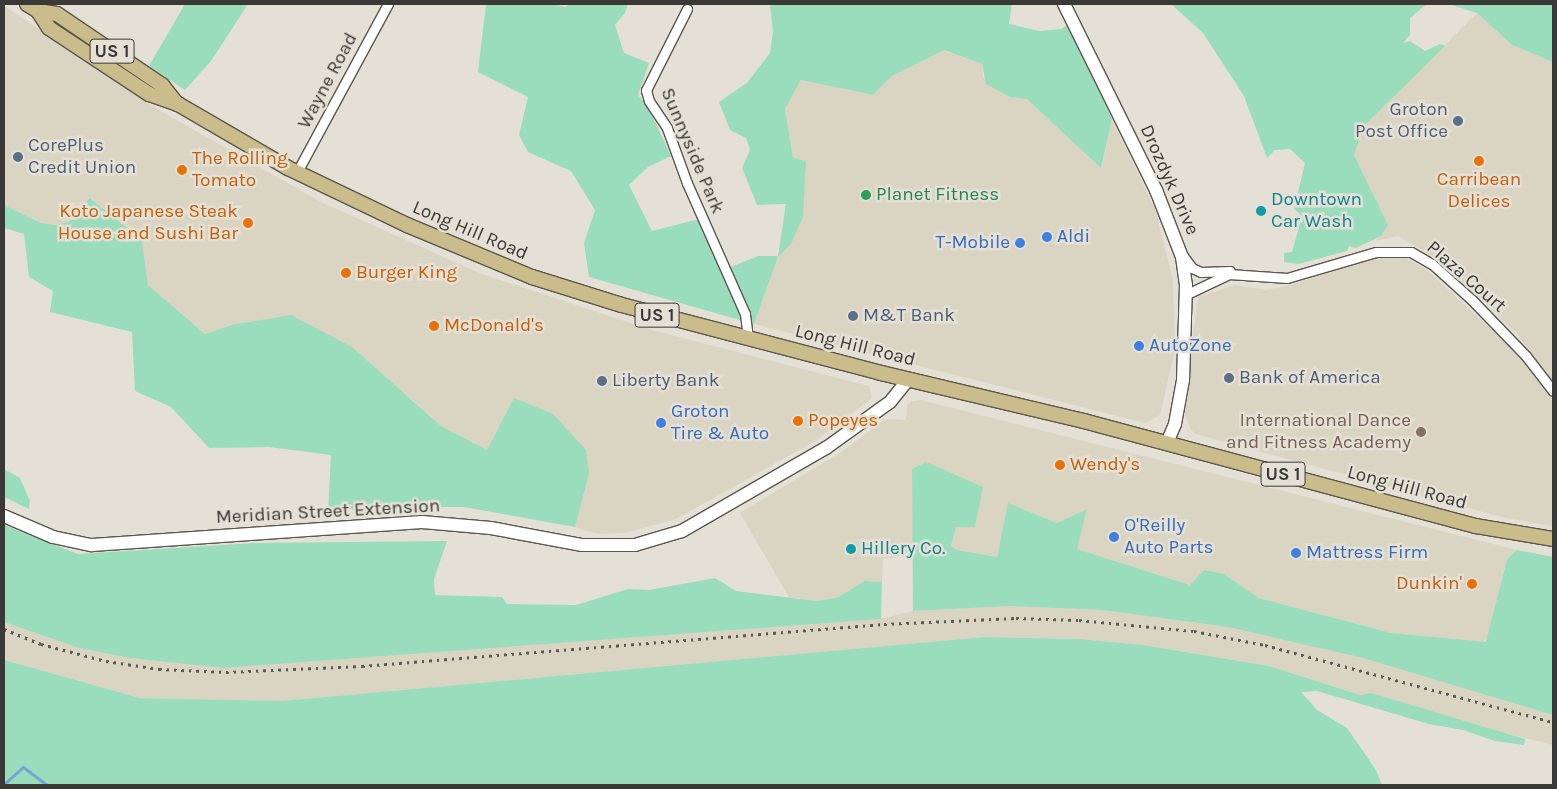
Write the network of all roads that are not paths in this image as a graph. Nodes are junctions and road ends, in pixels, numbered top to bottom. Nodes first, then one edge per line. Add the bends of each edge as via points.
1 (388, 4) edge
2 (1064, 4) edge
3 (36, 6) edge
4 (687, 9) dead end
5 (297, 172) junction
6 (1181, 254) junction
7 (1243, 273) junction
8 (1185, 294) junction
9 (748, 338) junction
10 (908, 380) junction
11 (1553, 391) edge
12 (1167, 443) junction
13 (4, 516) edge
14 (1553, 540) edge

1 - 5 street, Wayne Road
2 - 6 street, Drozdyk Drive via 1156,190
3 - 5 main road, Long Hill Road / US 1 via 57,14 162,85 178,104
4 - 9 street, Sunnyside Park via 646,90 649,101 667,128 687,183 742,306
5 - 9 main road, Long Hill Road / US 1 via 407,225 532,277 622,306
6 - 7 street, Plaza Court via 1192,268 1201,272
6 - 8 street, Drozdyk Drive
7 - 8 street, Plaza Court via 1218,278
7 - 11 street, Plaza Court via 1287,278 1376,252 1411,252 1432,264 1472,300 1526,356
8 - 12 street, Drozdyk Drive via 1183,380 1175,424
9 - 10 main road, Long Hill Road / US 1
10 - 12 main road, Long Hill Road / US 1
10 - 13 street, Meridian Street Extension via 890,402 826,448 682,531 635,545 582,545 491,528 422,522 92,545 53,537
12 - 14 main road, Long Hill Road / US 1 via 1476,526

